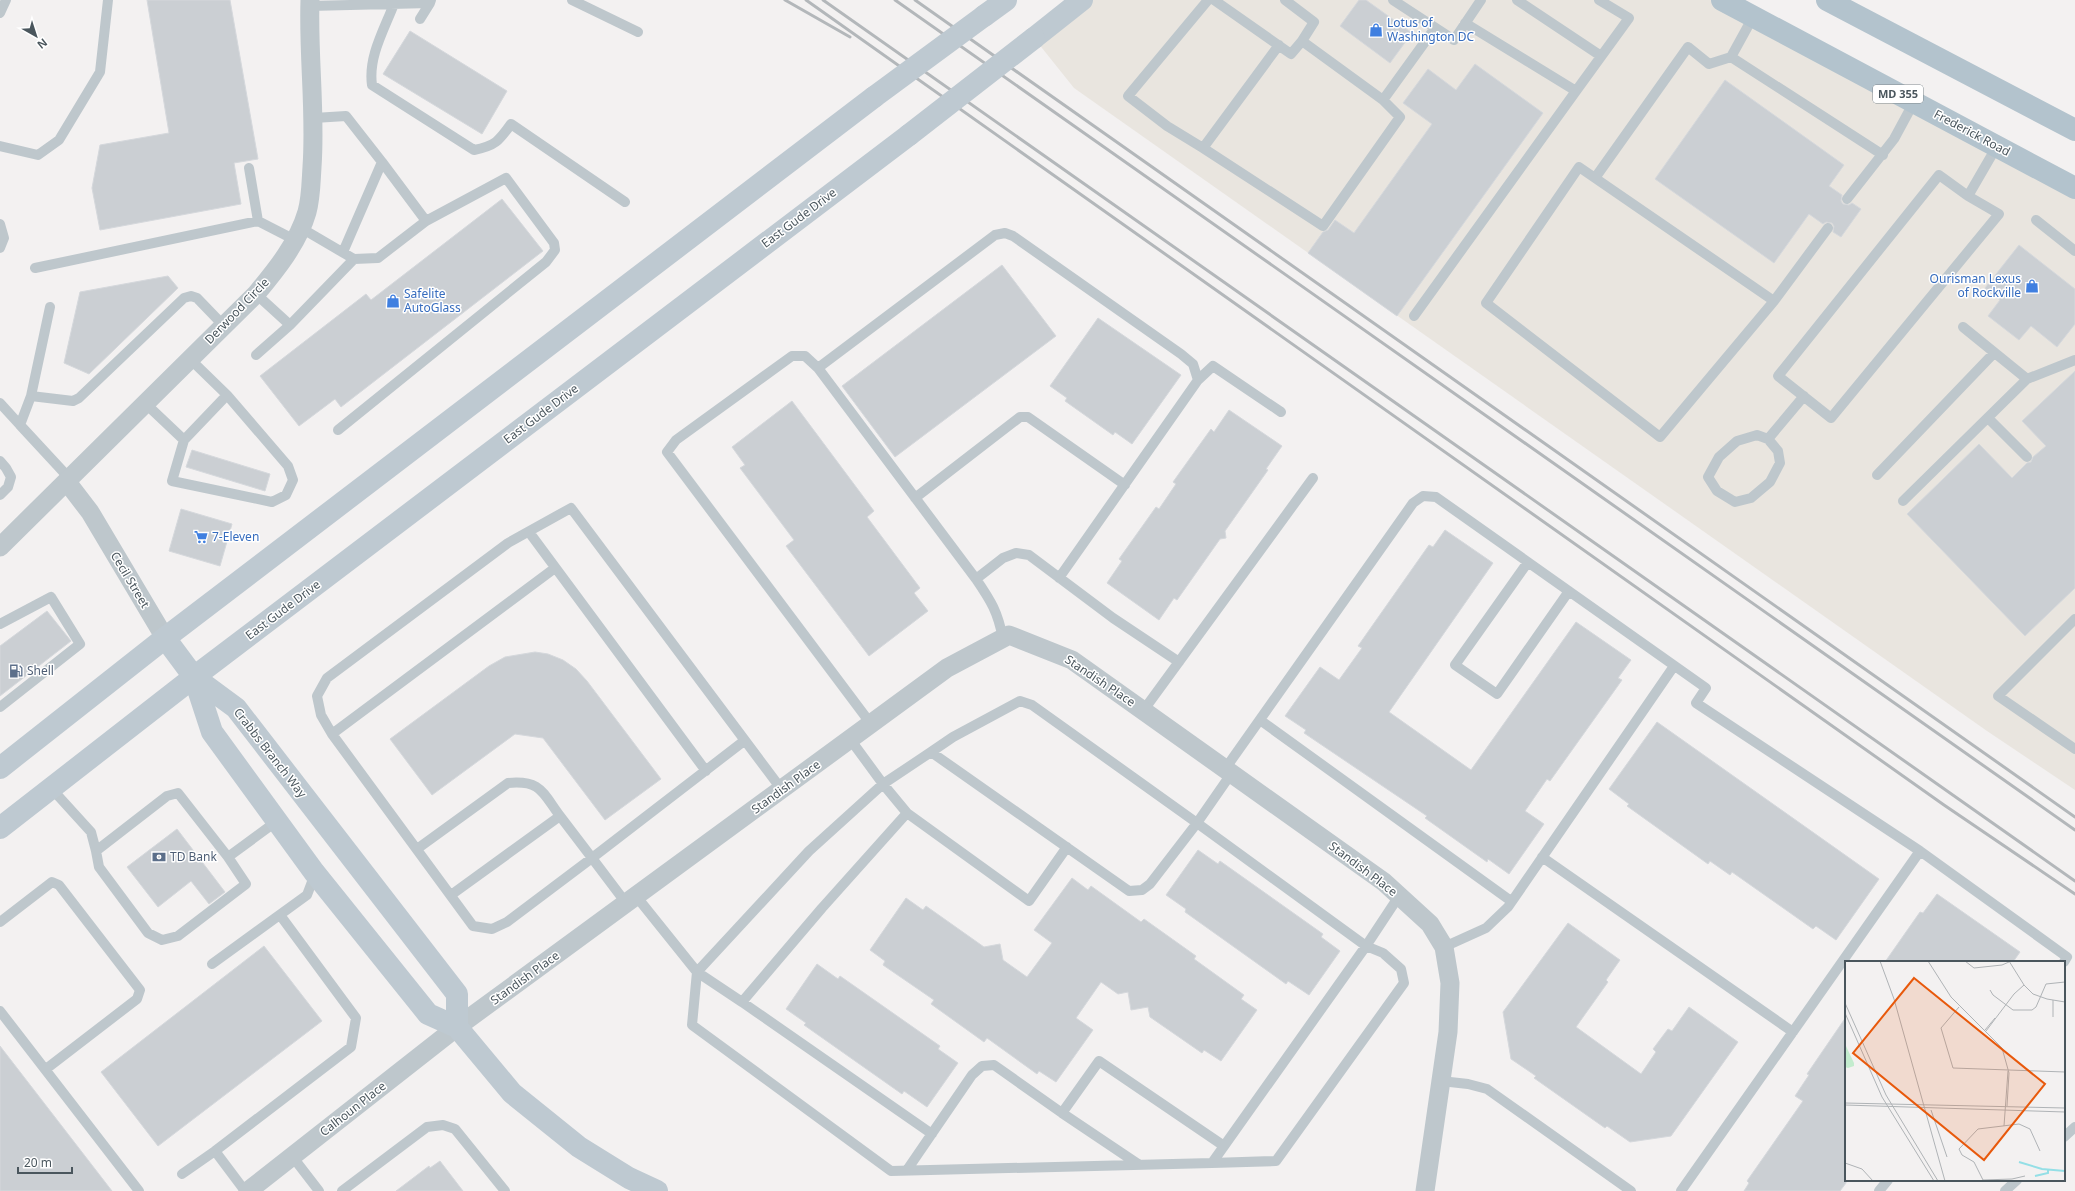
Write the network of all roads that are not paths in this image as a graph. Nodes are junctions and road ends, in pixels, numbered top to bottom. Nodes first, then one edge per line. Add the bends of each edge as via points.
1 (6, 0) edge
2 (108, 0) edge
3 (572, 0) edge
4 (1006, 0) edge
5 (1082, 0) edge
6 (1208, 0) edge
7 (1214, 0) edge
8 (1285, 0) edge
9 (1393, 0) edge
10 (1481, 0) edge
11 (1517, 0) edge
12 (1599, 0) edge
13 (1722, 0) edge
14 (1827, 0) edge
15 (431, 1) edge
16 (310, 3) edge
17 (394, 4) junction
18 (0, 13) edge
19 (1753, 16) junction
20 (420, 19) dead end
21 (1465, 23) junction
22 (1435, 28) junction
23 (638, 32) dead end
24 (1302, 40) junction
25 (1279, 46) junction
26 (1601, 56) junction
27 (1731, 57) junction
28 (1576, 91) junction
29 (1383, 100) junction
30 (1914, 102) junction
31 (314, 118) junction
32 (2075, 130) edge
33 (0, 146) edge
34 (1997, 146) junction
35 (1203, 148) junction
36 (1883, 155) junction
37 (382, 162) junction
38 (249, 168) dead end
39 (1595, 178) junction
40 (2075, 188) edge
41 (1968, 196) junction
42 (1848, 200) dead end
43 (625, 202) dead end
44 (2036, 220) dead end
45 (258, 221) junction
46 (426, 221) junction
47 (0, 224) edge
48 (1828, 228) dead end
49 (298, 234) junction
50 (0, 248) edge
51 (2075, 251) edge
52 (343, 252) junction
53 (354, 259) junction
54 (34, 268) dead end
55 (256, 294) junction
56 (1774, 301) junction
57 (50, 307) dead end
58 (1414, 316) dead end
59 (290, 325) junction
60 (224, 326) junction
61 (1963, 327) dead end
62 (1994, 353) junction
63 (256, 355) dead end
64 (190, 359) junction
65 (2075, 360) edge
66 (818, 368) junction
67 (2027, 379) junction
68 (1198, 380) junction
69 (227, 395) junction
70 (31, 396) junction
71 (1804, 396) junction
72 (0, 403) edge
73 (146, 404) junction
74 (1281, 412) dead end
75 (1988, 418) junction
76 (20, 425) junction
77 (338, 430) dead end
78 (1768, 439) junction
79 (184, 440) junction
80 (2027, 457) dead end
81 (0, 461) edge
82 (1877, 475) dead end
83 (1313, 478) dead end
84 (69, 480) junction
85 (1124, 485) junction
86 (0, 495) edge
87 (915, 498) junction
88 (1903, 501) dead end
89 (529, 532) junction
90 (1, 545) edge
91 (1528, 562) junction
92 (555, 568) junction
93 (1059, 578) junction
94 (976, 579) junction
95 (1569, 591) junction
96 (2075, 619) edge
97 (1, 621) edge
98 (166, 638) junction
99 (1003, 639) junction
100 (1178, 662) junction
101 (1674, 666) junction
102 (194, 677) junction
103 (0, 708) edge
104 (1143, 711) junction
105 (1260, 720) junction
106 (871, 724) junction
107 (332, 734) junction
108 (850, 739) junction
109 (744, 741) junction
110 (2075, 749) edge
111 (931, 752) junction
112 (0, 768) edge
113 (706, 771) junction
114 (1228, 771) junction
115 (883, 784) junction
116 (51, 788) junction
117 (782, 790) junction
118 (907, 812) junction
119 (560, 816) junction
120 (276, 821) junction
121 (1197, 823) junction
122 (0, 828) edge
123 (1067, 847) junction
124 (417, 849) junction
125 (96, 851) junction
126 (1920, 851) junction
127 (1542, 857) junction
128 (228, 858) junction
129 (592, 858) junction
130 (316, 874) junction
131 (451, 895) junction
132 (1399, 896) junction
133 (631, 900) junction
134 (1511, 901) junction
135 (280, 915) junction
136 (0, 922) edge
137 (1366, 946) junction
138 (1444, 947) junction
139 (2065, 961) edge
140 (212, 964) dead end
141 (697, 972) junction
142 (742, 1002) junction
143 (0, 1010) edge
144 (457, 1027) junction
145 (1793, 1032) junction
146 (46, 1069) junction
147 (1441, 1081) junction
148 (1062, 1113) junction
149 (2075, 1127) edge
150 (932, 1134) junction
151 (2065, 1136) edge
152 (1224, 1146) junction
153 (215, 1151) junction
154 (292, 1156) junction
155 (1212, 1162) junction
156 (1138, 1164) junction
157 (907, 1170) junction
158 (182, 1174) dead end
159 (1887, 1181) edge
160 (2016, 1181) edge
161 (139, 1191) edge
162 (246, 1191) edge
163 (319, 1191) edge
164 (342, 1191) edge
165 (505, 1191) edge
166 (657, 1191) edge
167 (1426, 1191) edge
168 (1631, 1191) edge
169 (1681, 1191) edge
170 (1879, 1191) edge
171 (2005, 1191) edge

1 - 18 lane
2 - 33 lane via 100,72 59,140 38,155
3 - 23 lane
4 - 98 main road, bridge via 874,96
5 - 102 main road, East Gude Drive, bridge via 909,135
6 - 35 lane via 1128,96 1167,126
7 - 25 lane
8 - 24 lane via 1314,22
9 - 22 lane
10 - 21 lane
11 - 26 lane
12 - 26 lane via 1629,18
13 - 19 main road, Frederick Road / MD 355
14 - 32 main road
15 - 17 lane
15 - 20 lane
16 - 17 lane
16 - 31 street, Derwood Circle
17 - 43 lane via 372,59 372,85 474,150 488,148 498,142 511,124
19 - 27 lane
19 - 30 main road, Frederick Road / MD 355
21 - 22 lane via 1454,40
21 - 28 lane
22 - 29 lane
24 - 25 lane via 1291,54
24 - 29 lane
25 - 35 lane
26 - 28 lane
27 - 36 lane
27 - 39 lane via 1710,64 1688,47
28 - 58 lane
29 - 35 lane via 1400,117 1323,226
30 - 34 main road, Frederick Road / MD 355
30 - 36 lane
31 - 37 lane via 346,116
31 - 49 street, Derwood Circle via 310,200
34 - 40 main road, Frederick Road / MD 355
34 - 41 lane
36 - 42 lane
37 - 46 lane
37 - 52 lane
38 - 45 lane
39 - 56 lane
39 - 56 lane via 1579,167 1486,303 1660,437
41 - 71 lane via 1939,175 1778,376
41 - 71 lane via 1999,214 1831,418
44 - 51 lane
45 - 49 lane
45 - 54 lane
46 - 53 lane via 378,258
46 - 77 lane via 506,178 554,243 555,250 546,262
47 - 50 lane via 4,238
48 - 56 lane
49 - 52 lane
49 - 55 street, Derwood Circle via 275,271
52 - 53 lane
53 - 59 lane
55 - 59 lane
55 - 60 street, Derwood Circle
57 - 70 lane
59 - 63 lane
60 - 64 street, Derwood Circle
60 - 70 lane via 197,298 184,298 79,398 73,401
61 - 62 lane
62 - 67 lane
62 - 82 lane
64 - 69 lane
64 - 73 street, Derwood Circle
65 - 67 lane
66 - 68 lane via 995,235 1005,233 1013,236 1181,354 1193,364
66 - 87 lane
66 - 106 lane via 805,356 792,356 676,440 667,452
67 - 75 lane
68 - 74 lane via 1214,366
68 - 85 lane
69 - 79 lane
69 - 79 lane via 288,466 293,480 286,495 272,502 172,481
70 - 76 lane
71 - 78 lane
72 - 76 lane
73 - 79 lane
73 - 84 street, Derwood Circle
75 - 80 lane
75 - 88 lane
76 - 84 lane
78 - 78 lane via 1757,435 1737,441 1718,457 1708,477 1717,491 1735,502 1751,498 1770,482 1780,463 1778,451
81 - 86 lane via 11,477 8,487
83 - 100 lane
84 - 90 street, Derwood Circle
84 - 98 street, Cecil Street
85 - 87 lane via 1028,417 1020,417
85 - 93 lane
87 - 94 lane
89 - 92 lane
89 - 107 lane via 508,543 327,678 317,696 321,715
89 - 109 lane via 571,508
91 - 95 lane
91 - 95 lane via 1455,665 1497,694
91 - 105 lane via 1436,497 1423,496 1413,503
92 - 107 lane
92 - 113 lane
93 - 94 lane via 1029,555 1016,553 1003,558
93 - 100 lane
94 - 99 lane via 992,601 1000,621
95 - 101 lane
96 - 110 lane via 1998,696
97 - 103 lane via 51,597 80,644
98 - 102 main road, Cecil Street
98 - 112 main road
99 - 104 street, Standish Place via 1009,635 1072,660
99 - 106 street, Standish Place via 947,668
100 - 104 lane
101 - 126 lane via 1706,688 1696,703
101 - 127 lane
102 - 116 main road, East Gude Drive
102 - 120 main road via 212,732
102 - 144 main road, Crabbs Branch Way via 236,708 457,994
104 - 114 street, Standish Place
105 - 114 lane
105 - 134 lane
106 - 108 street, Standish Place
107 - 124 lane
108 - 115 lane
108 - 117 street, Standish Place
109 - 113 lane
109 - 117 lane
111 - 115 lane
111 - 121 lane via 1020,701 1032,705
111 - 123 lane
113 - 129 lane
114 - 121 lane
114 - 132 street, Standish Place via 1384,882
115 - 118 lane
115 - 141 lane via 809,851
116 - 122 main road, East Gude Drive
116 - 125 lane via 91,832
117 - 133 street, Standish Place
118 - 123 lane via 1029,901
118 - 142 lane
119 - 124 lane via 538,787 526,782 508,783
119 - 129 lane
119 - 131 lane
120 - 128 lane
120 - 130 main road
121 - 123 lane via 1150,884 1142,890 1129,891
121 - 137 lane
124 - 131 lane
125 - 128 lane via 167,796 178,793
125 - 128 lane via 99,867 148,933 162,940 178,936 246,884
126 - 139 lane via 2067,957
126 - 145 lane
127 - 134 lane
127 - 145 lane
129 - 131 lane via 507,922 492,929 473,926
129 - 133 lane
130 - 135 lane via 307,895
130 - 144 main road via 428,1014
132 - 137 lane
132 - 138 street, Standish Place via 1430,924
133 - 141 lane
133 - 144 street, Standish Place
134 - 138 lane via 1486,928
135 - 140 lane
135 - 153 lane via 356,1018 351,1047
136 - 146 lane via 52,882 59,885 140,990 137,999
137 - 152 lane
137 - 155 lane via 1383,954 1401,969 1404,983 1276,1161
138 - 147 street, Standish Place via 1450,983 1448,1032
141 - 142 lane
141 - 157 lane via 692,1025 891,1171
142 - 150 lane
143 - 146 lane
144 - 154 street, Calhoun Place
144 - 166 main road via 512,1093 579,1147 628,1182
145 - 169 lane
146 - 161 lane
147 - 167 street, Standish Place
147 - 168 lane via 1487,1089
148 - 150 lane via 994,1065 982,1066 972,1075
148 - 152 lane via 1099,1061
148 - 156 lane
149 - 151 lane
150 - 157 lane
152 - 155 lane
153 - 158 lane
153 - 162 lane
154 - 162 street, Calhoun Place
154 - 163 lane
155 - 156 lane
156 - 157 lane
159 - 170 lane
160 - 171 lane
164 - 165 lane via 427,1127 442,1125 455,1129

